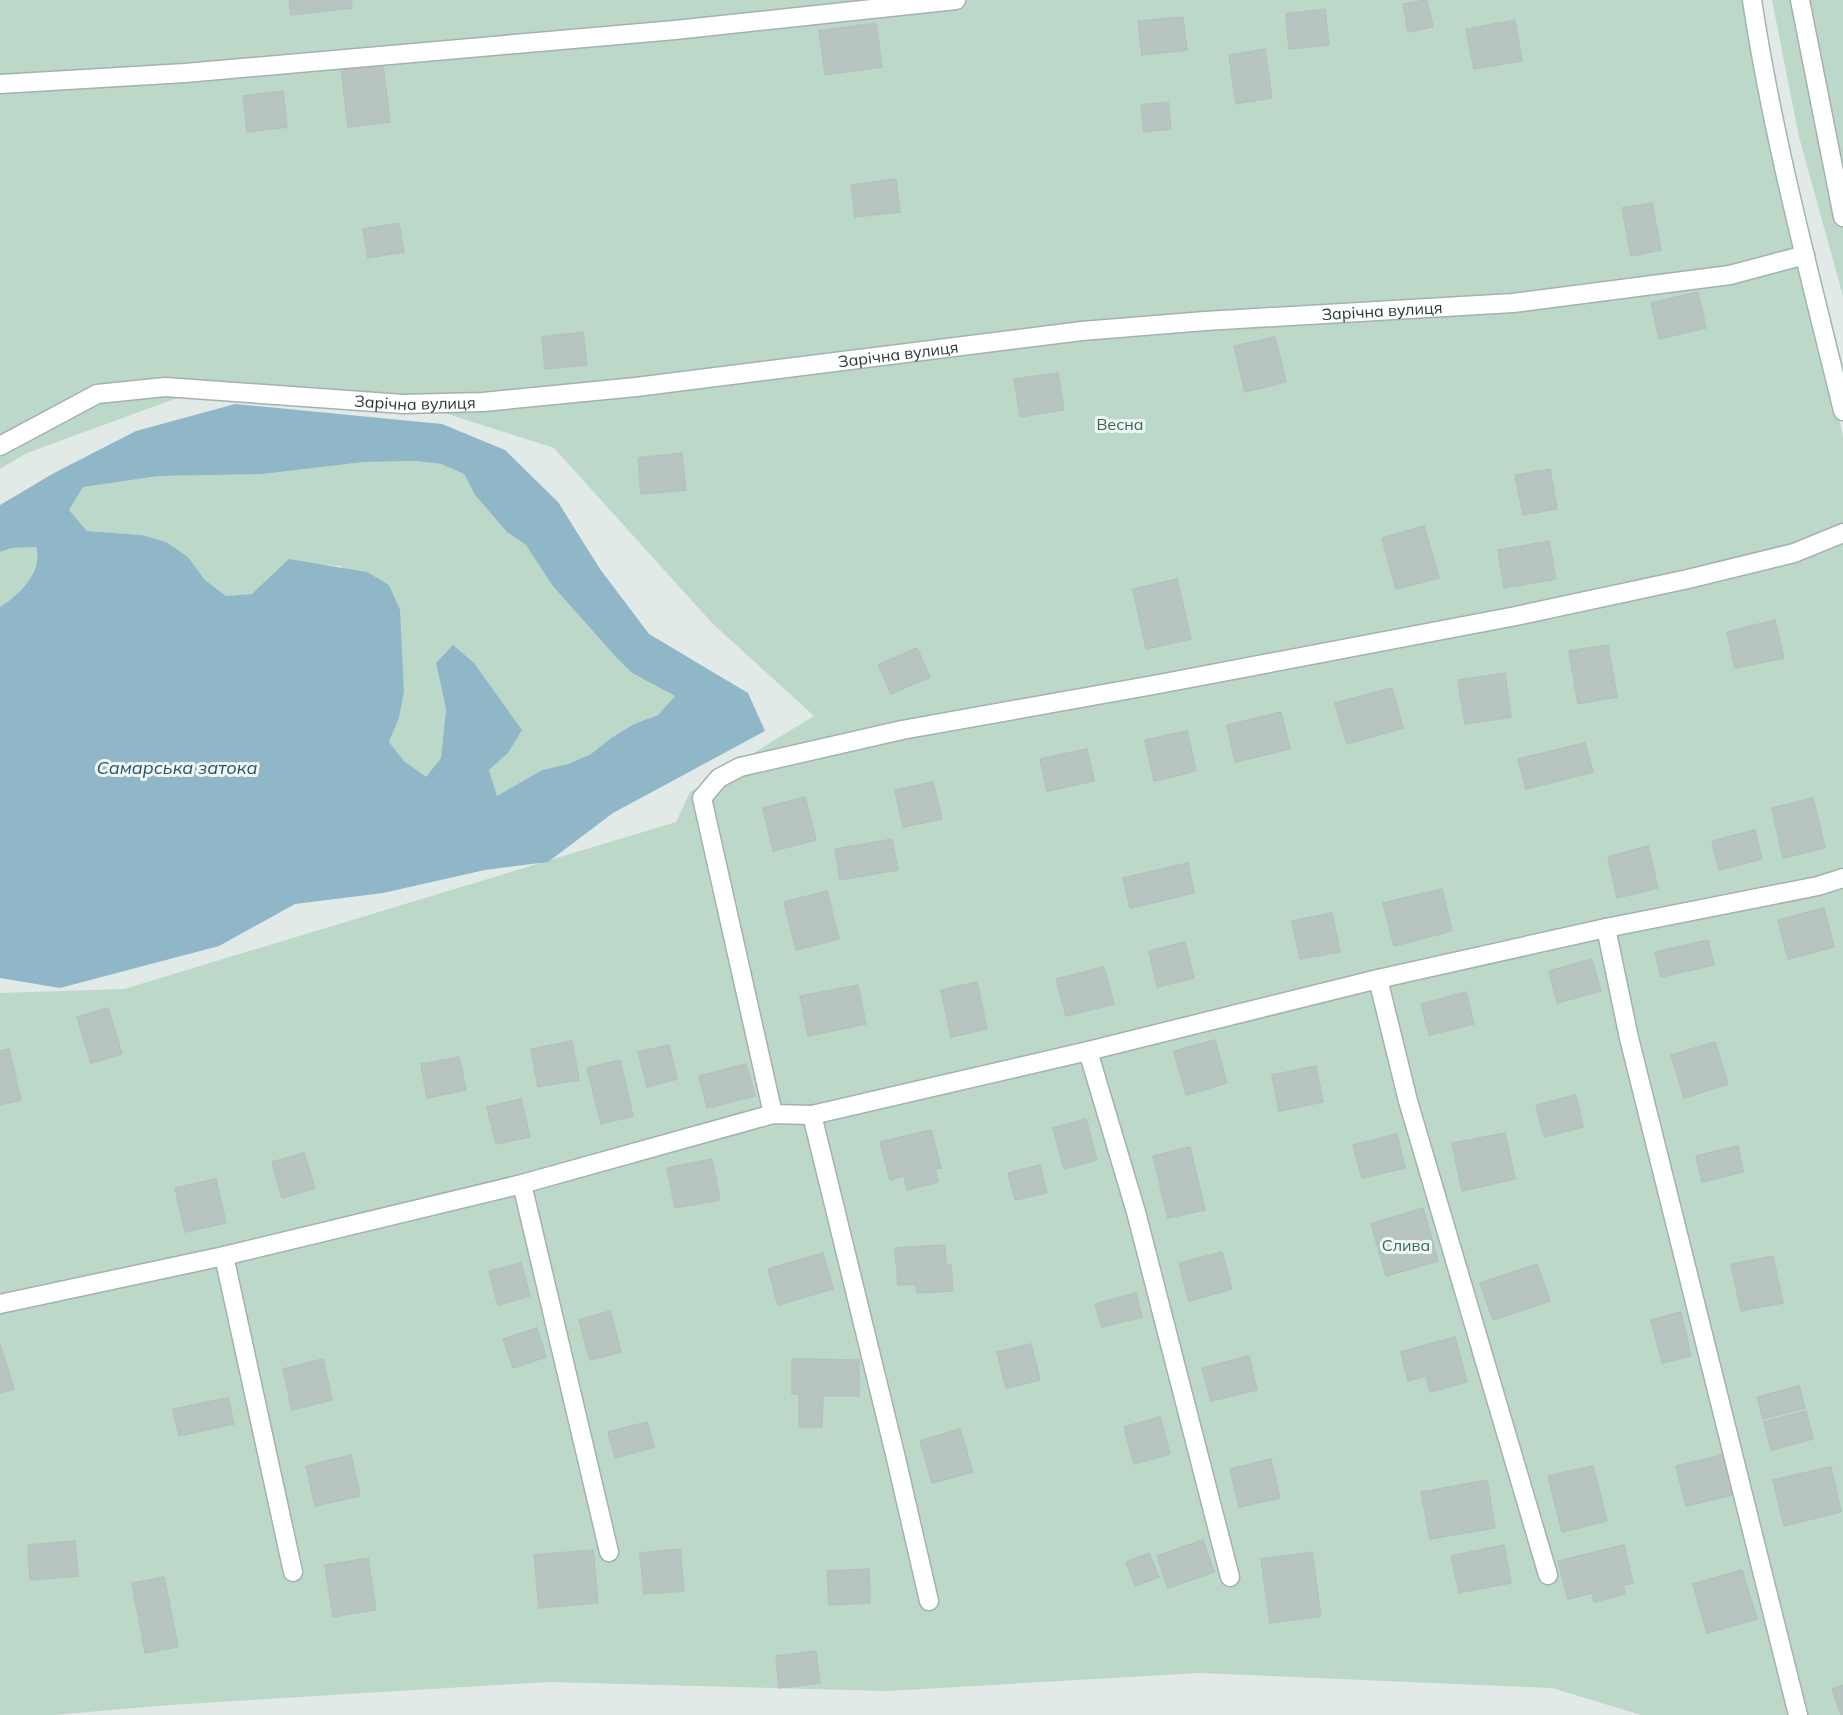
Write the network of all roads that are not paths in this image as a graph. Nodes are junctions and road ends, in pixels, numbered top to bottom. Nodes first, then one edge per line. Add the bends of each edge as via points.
1 (956, 0) edge
2 (1752, 0) edge
3 (1800, 0) edge
4 (0, 84) edge
5 (1843, 217) edge
6 (1805, 255) junction
7 (1843, 411) edge
8 (0, 446) edge
9 (1843, 533) edge
10 (1843, 879) edge
11 (1606, 928) junction
12 (1378, 979) junction
13 (1088, 1051) junction
14 (773, 1114) junction
15 (812, 1115) junction
16 (522, 1184) junction
17 (224, 1256) junction
18 (0, 1304) edge
19 (609, 1552) dead end
20 (293, 1572) dead end
21 (1548, 1575) dead end
22 (1230, 1576) dead end
23 (929, 1601) dead end
24 (1798, 1715) edge

1 - 4 street via 675,30 185,73
2 - 6 street via 1760,54
3 - 5 street
6 - 7 street
6 - 8 street, Зарічна вулиця via 1730,275 1513,303 1083,331 647,386 483,402 403,404 165,387 97,394
9 - 14 street via 1794,553 1688,579 1516,616 902,729 740,768 719,778 702,798
10 - 11 street
11 - 12 street
11 - 24 street via 1632,1049
12 - 13 street
12 - 21 street via 1408,1101
13 - 15 street
13 - 22 street via 1136,1212
14 - 15 street
14 - 16 street
15 - 23 street
16 - 17 street
16 - 19 street
17 - 18 street
17 - 20 street

